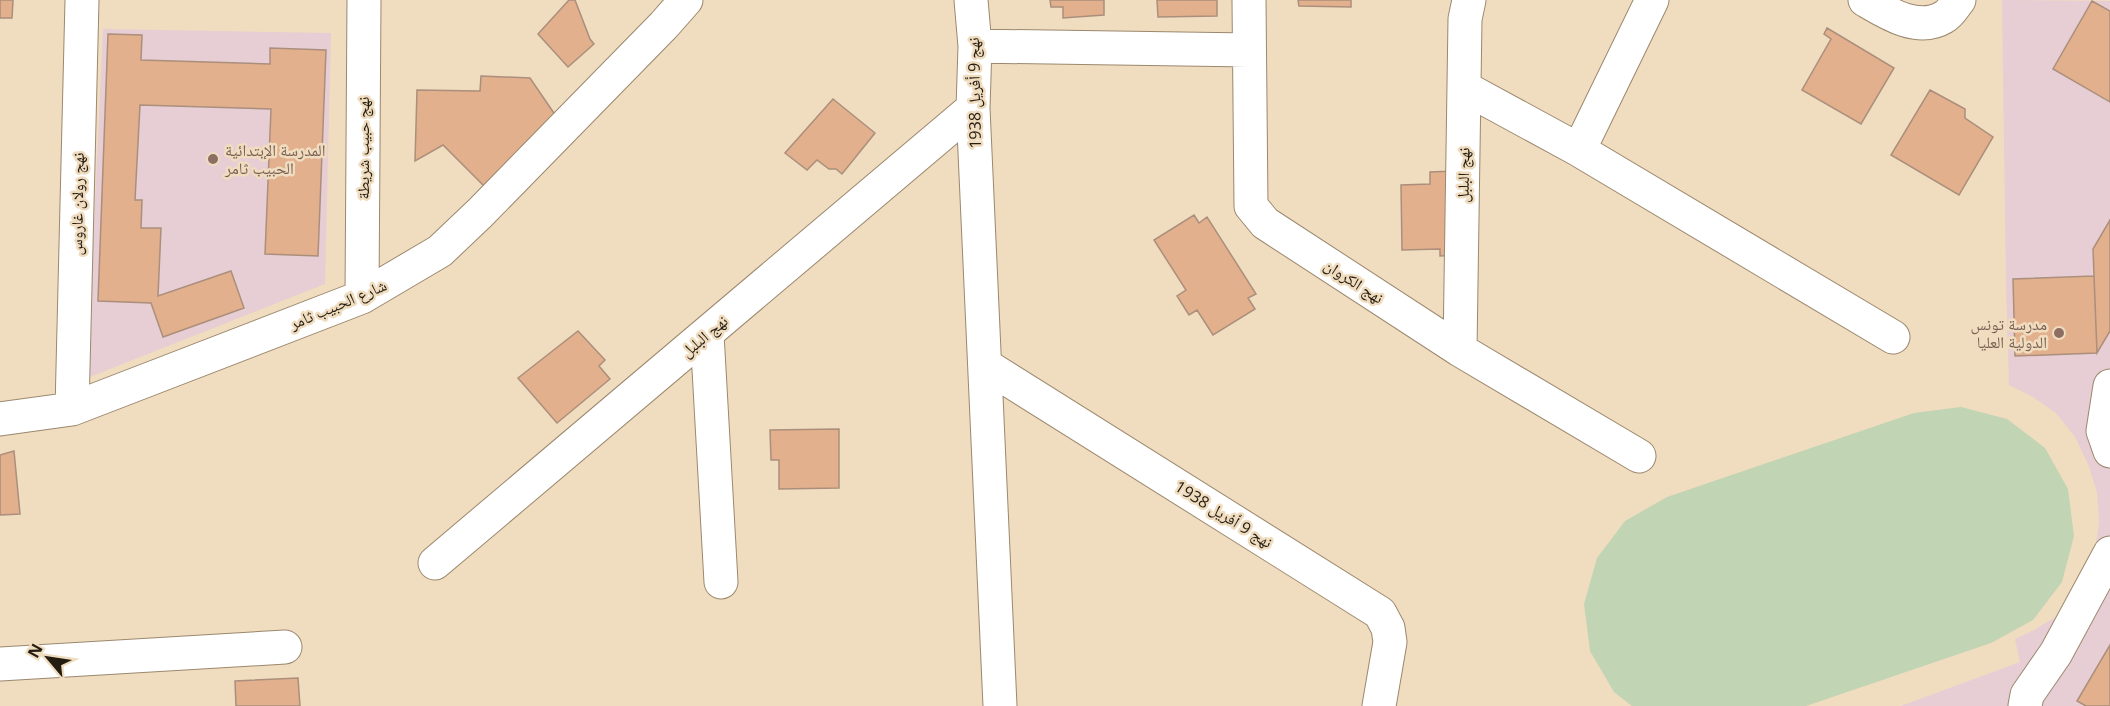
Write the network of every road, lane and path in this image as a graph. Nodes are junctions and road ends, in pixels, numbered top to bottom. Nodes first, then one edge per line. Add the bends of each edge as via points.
1 (82, 0) edge
2 (364, 0) edge
3 (686, 0) edge
4 (971, 0) edge
5 (1249, 0) edge
6 (1469, 0) edge
7 (1652, 0) edge
8 (1865, 0) edge
9 (1959, 0) edge
10 (663, 13) edge
11 (975, 45) junction
12 (1249, 50) junction
13 (1465, 88) junction
14 (973, 108) junction
15 (1579, 150) junction
16 (362, 297) junction
17 (707, 334) junction
18 (1893, 337) dead end
19 (1460, 350) junction
20 (986, 365) junction
21 (2110, 386) edge
22 (72, 409) junction
23 (0, 419) edge
24 (2110, 451) edge
25 (1639, 456) dead end
26 (2110, 553) edge
27 (435, 563) dead end
28 (721, 582) dead end
29 (285, 646) dead end
30 (0, 664) edge
31 (1000, 706) edge
32 (1379, 706) edge
33 (2025, 706) edge

1 - 22 street, نهج رولان غاروس
2 - 16 street, نهج حبيب شريطة
3 - 10 street, شارع الحبيب ثامر
4 - 11 street, نهج 9 أفريل 1938
5 - 12 street, نهج الكروان
6 - 13 street, نهج البلبل via 1465,19
7 - 15 street
8 - 9 street via 1893,16 1931,22 1945,17
10 - 16 street, شارع الحبيب ثامر via 480,213 440,251
11 - 12 street
11 - 14 street, نهج 9 أفريل 1938
12 - 19 street, نهج الكروان via 1251,206 1265,223
13 - 15 street
13 - 19 street, نهج البلبل
14 - 17 street, نهج البلبل
14 - 20 street, نهج 9 أفريل 1938
15 - 18 street
16 - 22 street, شارع الحبيب ثامر
17 - 27 street, نهج البلبل
17 - 28 street
19 - 25 street, نهج الكروان
20 - 31 street, نهج 9 أفريل 1938
20 - 32 street, نهج 9 أفريل 1938 via 1380,613 1390,642
21 - 24 street via 2103,431
22 - 23 street, شارع الحبيب ثامر
26 - 33 street via 2056,653 2027,695
29 - 30 street

